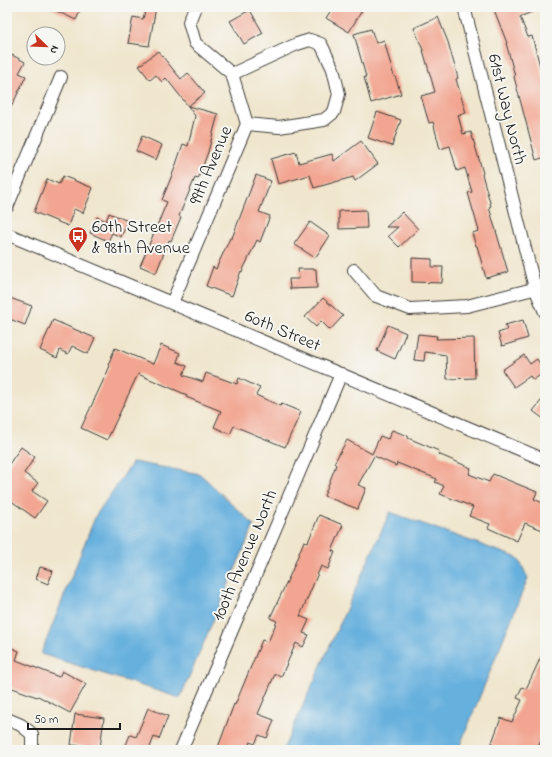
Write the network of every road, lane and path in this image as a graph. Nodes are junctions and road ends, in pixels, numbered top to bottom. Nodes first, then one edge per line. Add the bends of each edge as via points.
1 (195, 7) edge
2 (464, 7) edge
3 (232, 74) junction
4 (61, 77) dead end
5 (247, 124) junction
6 (7, 207) edge
7 (7, 234) edge
8 (354, 270) dead end
9 (540, 287) edge
10 (172, 303) junction
11 (545, 312) edge
12 (341, 374) junction
13 (545, 460) edge
14 (7, 719) edge
15 (32, 750) edge
16 (181, 750) edge

1 - 3 street via 189,22 195,43
2 - 9 street, 61st Way North
3 - 5 street, 99th Avenue
3 - 5 street via 310,40 320,44 333,68 339,94 334,112 324,120 279,126
4 - 6 street
5 - 10 street, 99th Avenue
7 - 10 street, 60th Street
8 - 9 street via 376,296 410,309 467,306
9 - 11 street, 61st Way North
10 - 12 street, 60th Street
12 - 13 street, 60th Street
12 - 16 street, 100th Avenue North
14 - 15 street via 22,725 32,734

